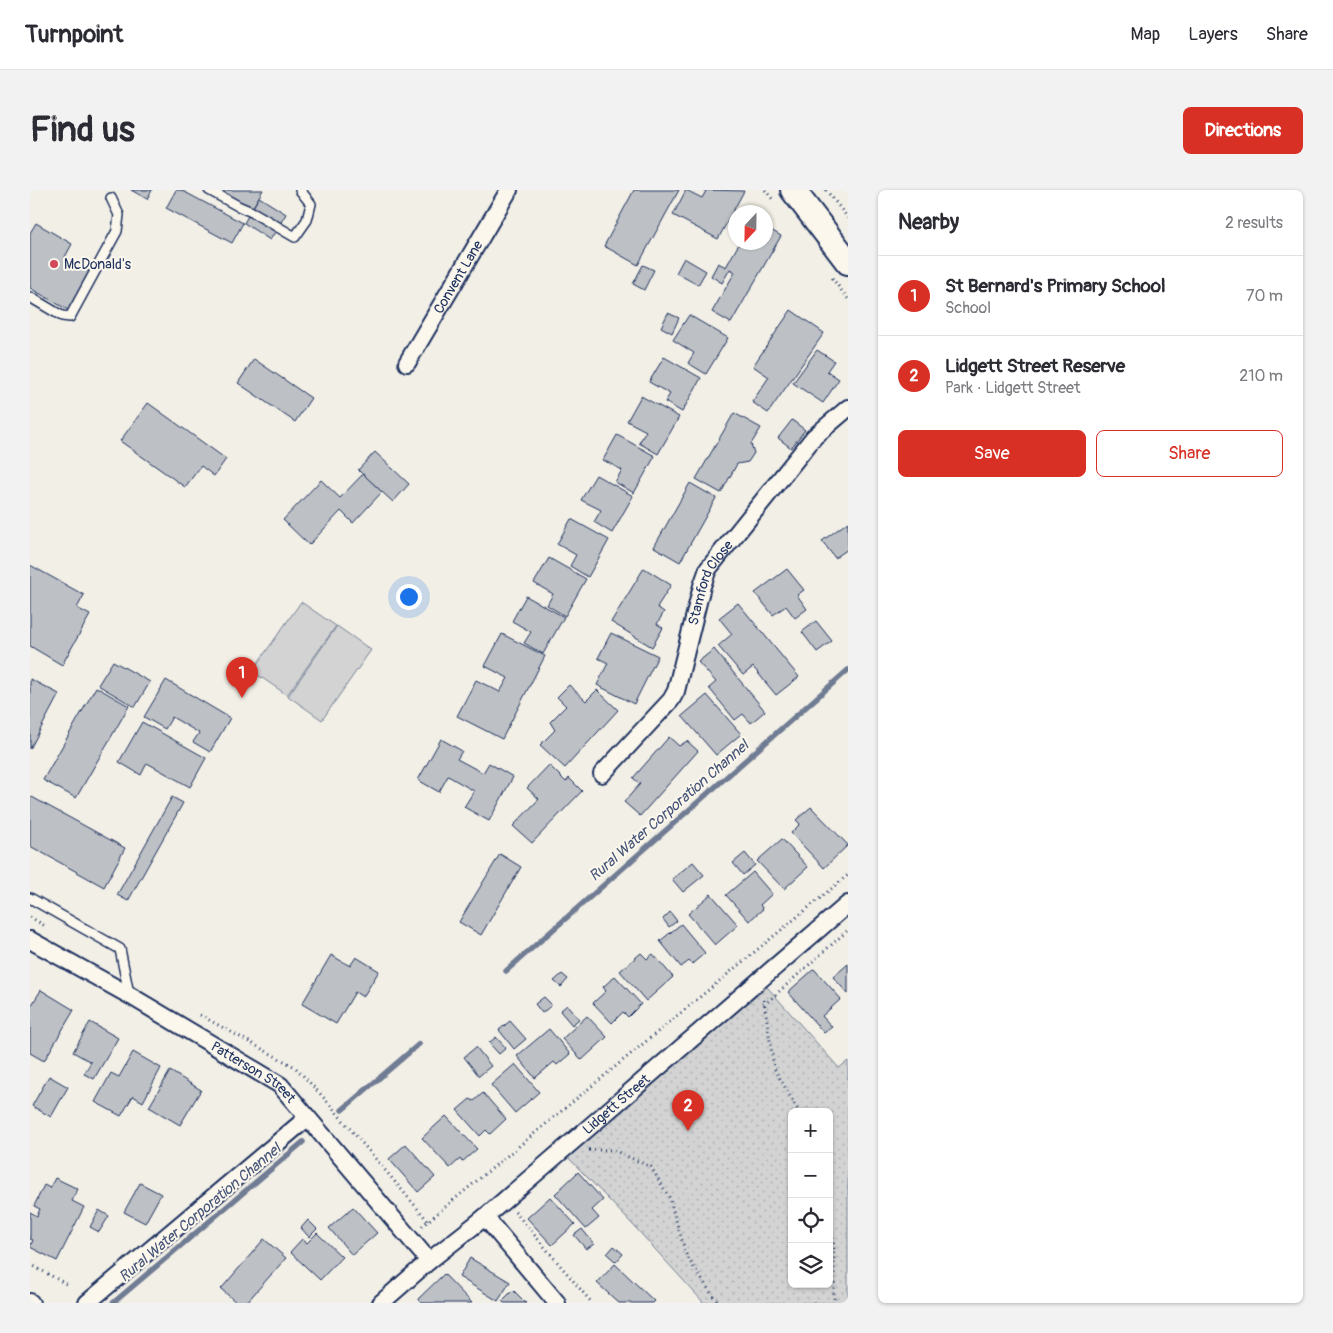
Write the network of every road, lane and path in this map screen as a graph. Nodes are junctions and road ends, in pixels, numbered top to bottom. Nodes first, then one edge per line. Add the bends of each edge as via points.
1 (209, 190) edge
2 (300, 190) edge
3 (508, 190) edge
4 (793, 190) edge
5 (826, 190) edge
6 (111, 198) dead end
7 (848, 218) edge
8 (848, 262) edge
9 (30, 297) edge
10 (407, 363) dead end
11 (848, 408) edge
12 (602, 774) dead end
13 (848, 875) edge
14 (30, 898) edge
15 (848, 904) edge
16 (848, 930) edge
17 (30, 940) edge
18 (760, 980) junction
19 (129, 995) junction
20 (764, 1005) junction
21 (797, 1108) edge
22 (308, 1118) junction
23 (562, 1151) junction
24 (829, 1198) edge
25 (516, 1203) dead end
26 (485, 1217) junction
27 (409, 1238) junction
28 (428, 1260) junction
29 (30, 1264) edge
30 (66, 1284) dead end
31 (87, 1303) edge
32 (381, 1303) edge
33 (557, 1303) edge
34 (592, 1303) edge
35 (719, 1303) edge
36 (834, 1303) edge

1 - 2 lane via 295,237 307,220 311,204
3 - 10 street, Convent Lane
4 - 8 main road
5 - 7 path
6 - 9 lane via 119,215 117,231 70,317 62,316
11 - 12 street, Stamford Close via 814,437 708,569 676,691
13 - 27 path
14 - 19 lane via 120,948
15 - 18 street, Lidgett Street
16 - 20 path
17 - 19 street, Patterson Street
18 - 20 path
18 - 23 street, Lidgett Street
19 - 22 street, Patterson Street via 280,1085
20 - 21 path via 774,1068
22 - 27 street, Patterson Street
22 - 31 street
23 - 26 street, Lidgett Street
23 - 35 path via 613,1150 652,1167 669,1197 687,1257
24 - 36 path
25 - 34 path via 515,1212
26 - 28 street, Lidgett Street
26 - 33 street
27 - 28 street, Patterson Street
28 - 32 street, Lidgett Street
29 - 30 path

